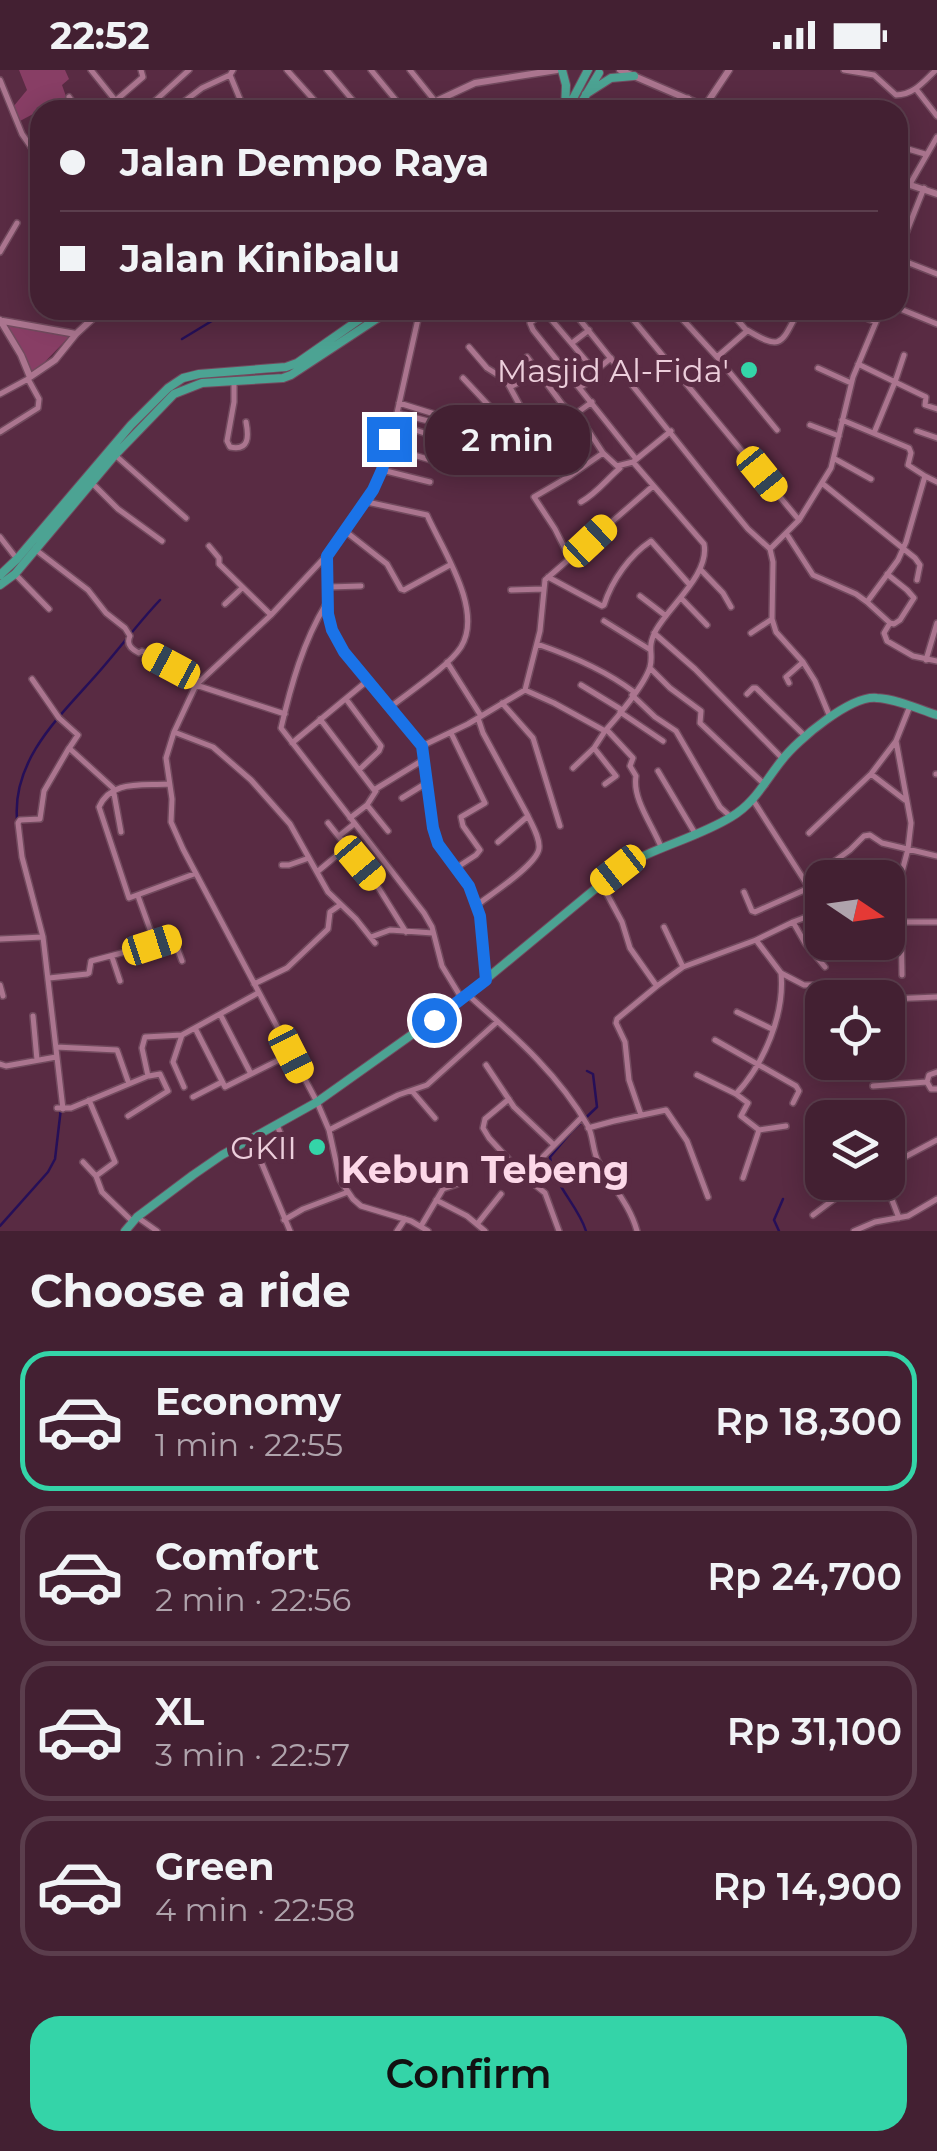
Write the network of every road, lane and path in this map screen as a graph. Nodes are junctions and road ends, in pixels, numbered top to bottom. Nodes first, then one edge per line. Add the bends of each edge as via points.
1 (141, 70) edge
2 (189, 70) edge
3 (288, 70) edge
4 (327, 70) edge
5 (371, 70) edge
6 (410, 70) edge
7 (559, 70) edge
8 (729, 70) edge
9 (844, 70) edge
10 (936, 70) edge
11 (595, 71) edge
12 (95, 72) edge
13 (526, 72) edge
14 (232, 73) edge
15 (627, 73) edge
16 (0, 80) edge
17 (916, 89) junction
18 (586, 94) junction
19 (69, 97) dead end
20 (688, 98) joint
21 (71, 100) edge
22 (113, 100) edge
23 (116, 100) edge
24 (156, 100) edge
25 (186, 100) edge
26 (241, 100) edge
27 (315, 100) edge
28 (352, 100) edge
29 (396, 100) edge
30 (428, 100) edge
31 (441, 100) edge
32 (566, 100) edge
33 (573, 100) edge
34 (583, 100) edge
35 (692, 100) edge
36 (713, 100) edge
37 (937, 116) edge
38 (937, 137) edge
39 (30, 146) edge
40 (908, 149) edge
41 (925, 154) junction
42 (910, 184) joint
43 (924, 188) junction
44 (937, 194) edge
45 (16, 223) dead end
46 (908, 225) edge
47 (0, 252) edge
48 (908, 265) edge
49 (937, 274) edge
50 (908, 312) edge
51 (91, 320) edge
52 (359, 320) edge
53 (375, 320) edge
54 (418, 320) edge
55 (534, 320) edge
56 (552, 320) edge
57 (580, 320) edge
58 (633, 320) edge
59 (683, 320) edge
60 (738, 320) edge
61 (793, 320) edge
62 (871, 320) edge
63 (1, 321) edge
64 (876, 322) joint
65 (937, 324) edge
66 (589, 330) junction
67 (747, 330) junction
68 (76, 334) junction
69 (572, 343) junction
70 (469, 347) dead end
71 (904, 356) dead end
72 (527, 357) dead end
73 (717, 357) junction
74 (612, 358) junction
75 (858, 364) junction
76 (818, 368) dead end
77 (594, 372) junction
78 (538, 373) junction
79 (29, 378) junction
80 (463, 378) dead end
81 (234, 380) junction
82 (895, 382) junction
83 (851, 383) junction
84 (510, 387) junction
85 (580, 388) junction
86 (0, 394) edge
87 (592, 402) junction
88 (399, 403) junction
89 (937, 408) edge
90 (464, 412) dead end
91 (397, 413) junction
92 (574, 415) junction
93 (842, 420) junction
94 (246, 422) dead end
95 (394, 423) junction
96 (810, 425) dead end
97 (586, 427) junction
98 (533, 428) junction
99 (776, 430) dead end
100 (671, 431) junction
101 (917, 431) dead end
102 (0, 432) edge
103 (874, 433) junction
104 (840, 436) junction
105 (937, 438) edge
106 (564, 444) dead end
107 (388, 446) junction
108 (478, 453) junction
109 (603, 453) junction
110 (116, 455) junction
111 (835, 459) junction
112 (434, 461) dead end
113 (635, 461) junction
114 (623, 466) junction
115 (493, 469) dead end
116 (382, 470) junction
117 (570, 476) junction
118 (925, 476) junction
119 (871, 478) dead end
120 (430, 482) dead end
121 (937, 482) edge
122 (822, 484) junction
123 (86, 486) junction
124 (653, 486) junction
125 (366, 502) junction
126 (581, 502) dead end
127 (186, 518) dead end
128 (799, 520) junction
129 (345, 530) junction
130 (786, 533) junction
131 (0, 537) edge
132 (162, 542) dead end
133 (209, 546) dead end
134 (770, 549) junction
135 (903, 549) junction
136 (36, 550) junction
137 (327, 556) junction
138 (17, 559) junction
139 (570, 559) junction
140 (450, 565) junction
141 (700, 569) junction
142 (16, 574) junction
143 (888, 574) junction
144 (0, 575) edge
145 (548, 577) junction
146 (917, 580) dead end
147 (0, 585) edge
148 (690, 585) junction
149 (361, 586) dead end
150 (329, 587) junction
151 (242, 588) junction
152 (544, 589) junction
153 (510, 590) dead end
154 (640, 596) dead end
155 (681, 598) junction
156 (867, 602) junction
157 (326, 603) junction
158 (226, 604) dead end
159 (731, 607) dead end
160 (49, 609) dead end
161 (271, 616) junction
162 (666, 616) junction
163 (772, 618) junction
164 (604, 621) dead end
165 (890, 623) junction
166 (937, 623) edge
167 (707, 625) dead end
168 (654, 633) junction
169 (751, 633) dead end
170 (538, 644) junction
171 (648, 650) junction
172 (926, 660) junction
173 (937, 661) edge
174 (447, 662) junction
175 (804, 662) junction
176 (650, 668) junction
177 (32, 679) dead end
178 (367, 681) junction
179 (197, 683) junction
180 (788, 683) dead end
181 (581, 685) dead end
182 (525, 690) junction
183 (634, 694) junction
184 (747, 694) dead end
185 (346, 698) junction
186 (502, 704) junction
187 (910, 706) junction
188 (389, 708) junction
189 (621, 711) junction
190 (285, 714) junction
191 (937, 715) edge
192 (479, 717) junction
193 (830, 718) junction
194 (320, 719) junction
195 (606, 730) junction
196 (174, 732) junction
197 (450, 733) junction
198 (806, 736) junction
199 (663, 741) dead end
200 (896, 741) junction
201 (292, 744) junction
202 (422, 746) junction
203 (69, 748) junction
204 (594, 748) junction
205 (782, 758) junction
206 (424, 759) junction
207 (573, 768) dead end
208 (359, 770) junction
209 (658, 771) dead end
210 (871, 774) junction
211 (428, 782) junction
212 (168, 784) junction
213 (605, 784) dead end
214 (765, 785) junction
215 (113, 788) junction
216 (376, 791) junction
217 (402, 798) dead end
218 (754, 800) junction
219 (908, 802) junction
220 (367, 804) junction
221 (528, 816) junction
222 (731, 817) junction
223 (352, 821) junction
224 (328, 823) dead end
225 (560, 826) dead end
226 (388, 831) dead end
227 (122, 832) dead end
228 (809, 833) dead end
229 (696, 835) junction
230 (339, 836) junction
231 (498, 842) dead end
232 (346, 847) junction
233 (662, 849) junction
234 (908, 849) junction
235 (937, 856) edge
236 (309, 858) junction
237 (838, 860) edge
238 (904, 860) edge
239 (282, 866) dead end
240 (456, 868) junction
241 (317, 872) junction
242 (194, 874) junction
243 (805, 880) edge
244 (600, 883) junction
245 (805, 887) edge
246 (744, 892) dead end
247 (138, 896) junction
248 (340, 905) junction
249 (477, 905) junction
250 (805, 917) edge
251 (793, 922) junction
252 (905, 922) edge
253 (937, 922) edge
254 (664, 927) dead end
255 (406, 932) junction
256 (433, 932) junction
257 (41, 937) junction
258 (0, 939) edge
259 (756, 940) junction
260 (152, 945) junction
261 (112, 957) junction
262 (902, 960) edge
263 (182, 961) dead end
264 (683, 967) junction
265 (825, 967) dead end
266 (781, 973) junction
267 (902, 975) dead end
268 (48, 978) junction
269 (486, 980) junction
270 (120, 981) dead end
271 (254, 984) junction
272 (0, 985) edge
273 (805, 985) edge
274 (656, 986) junction
275 (258, 993) junction
276 (2, 996) dead end
277 (464, 997) junction
278 (937, 997) edge
279 (905, 998) edge
280 (737, 1012) dead end
281 (220, 1014) junction
282 (32, 1016) dead end
283 (498, 1021) junction
284 (195, 1028) junction
285 (772, 1028) junction
286 (182, 1034) junction
287 (715, 1040) dead end
288 (56, 1047) junction
289 (291, 1054) junction
290 (56, 1057) junction
291 (37, 1060) junction
292 (0, 1064) edge
293 (486, 1065) dead end
294 (758, 1066) junction
295 (937, 1072) edge
296 (697, 1074) dead end
297 (252, 1075) junction
298 (148, 1076) junction
299 (222, 1082) junction
300 (927, 1082) junction
301 (129, 1084) junction
302 (184, 1086) dead end
303 (873, 1086) dead end
304 (937, 1090) edge
305 (412, 1091) junction
306 (736, 1094) junction
307 (193, 1097) dead end
308 (509, 1099) junction
309 (89, 1100) junction
310 (317, 1102) junction
311 (793, 1103) dead end
312 (641, 1115) junction
313 (128, 1116) dead end
314 (434, 1118) dead end
315 (581, 1118) junction
316 (277, 1125) junction
317 (588, 1126) junction
318 (786, 1126) dead end
319 (329, 1130) junction
320 (759, 1130) junction
321 (252, 1140) junction
322 (937, 1140) edge
323 (554, 1144) junction
324 (288, 1152) dead end
325 (905, 1157) edge
326 (83, 1162) dead end
327 (96, 1176) junction
328 (524, 1176) junction
329 (743, 1178) dead end
330 (463, 1182) dead end
331 (348, 1192) junction
332 (501, 1194) dead end
333 (708, 1197) dead end
334 (937, 1199) edge
335 (436, 1200) junction
336 (834, 1200) edge
337 (892, 1200) edge
338 (814, 1215) dead end
339 (900, 1218) junction
340 (135, 1219) junction
341 (405, 1219) junction
342 (284, 1220) junction
343 (478, 1224) junction
344 (421, 1226) junction
345 (635, 1230) edge
346 (125, 1231) edge
347 (157, 1231) edge
348 (290, 1231) edge
349 (398, 1231) edge
350 (428, 1231) edge
351 (486, 1231) edge
352 (559, 1231) edge
353 (854, 1231) edge

1 - 23 street via 143,77
2 - 24 street
3 - 27 street
4 - 28 street
5 - 29 street
6 - 30 street
7 - 13 street
7 - 32 main road
8 - 36 street
9 - 17 street via 874,75 896,95
10 - 17 street
11 - 18 main road
11 - 33 main road
12 - 22 street
13 - 31 street
14 - 25 street
14 - 26 street
15 - 18 main road
15 - 20 street
16 - 39 street
17 - 37 street
18 - 34 main road
19 - 21 street
20 - 35 street
38 - 41 street
40 - 41 street
41 - 42 street
42 - 43 street
43 - 44 street
43 - 46 street
45 - 47 street
48 - 49 street
50 - 65 street
51 - 68 street
52 - 123 main road via 286,368 183,378 130,424
53 - 81 main road via 292,375
54 - 88 street
55 - 85 street via 533,330
56 - 69 street
57 - 66 street
58 - 128 street
59 - 73 street
60 - 67 street
61 - 67 street via 772,344
62 - 64 street
63 - 68 street
63 - 79 street
64 - 75 street
66 - 69 street
66 - 74 street
67 - 73 street
68 - 79 street
69 - 77 street
70 - 84 street
71 - 82 street
72 - 78 street
73 - 99 street
74 - 77 street
74 - 100 street
75 - 82 street
75 - 83 street
76 - 83 street
77 - 85 street
78 - 84 street
78 - 92 street
79 - 86 street
79 - 102 street via 38,408
80 - 98 street via 521,436
81 - 94 street via 230,447 246,444
81 - 110 main road via 181,390
82 - 89 street
82 - 103 street
83 - 93 street
84 - 98 street
85 - 87 street
87 - 92 street
87 - 113 street
88 - 90 street via 454,420
88 - 91 street
91 - 95 street
91 - 108 street via 432,422
92 - 97 street
93 - 103 street
93 - 104 street
95 - 107 street
95 - 108 street
96 - 104 street
97 - 106 street
97 - 109 street
98 - 117 street
100 - 113 street
100 - 134 street
101 - 105 street
103 - 118 street via 909,448 908,465
104 - 111 street
107 - 112 street
107 - 116 street
108 - 115 street
109 - 114 street
109 - 117 street
110 - 123 main road
110 - 127 street
111 - 119 street
111 - 122 street
113 - 114 street
113 - 124 street
114 - 126 street
116 - 120 street
116 - 125 street
117 - 139 street via 534,497
118 - 121 street
118 - 135 street
122 - 128 street
122 - 135 street
123 - 132 street
123 - 136 main road
123 - 138 main road
124 - 139 street
124 - 141 street via 704,544
125 - 129 street
125 - 140 street via 426,515
128 - 130 street
129 - 137 street
129 - 140 street via 387,564 404,590
130 - 134 street
130 - 156 street via 813,574
131 - 138 street
133 - 151 street
134 - 163 street
135 - 143 street
135 - 146 street via 920,565
136 - 142 main road
136 - 179 street via 88,590 129,634 137,653
137 - 150 street
137 - 161 street
138 - 144 main road
139 - 145 street
140 - 174 street via 468,618 461,646
141 - 148 street
141 - 159 street
142 - 147 main road
142 - 160 street
143 - 156 street
143 - 165 street via 914,598 899,622
145 - 148 street via 602,606 623,569 651,541
145 - 152 street
148 - 155 street
149 - 150 street
150 - 157 street
151 - 158 street
151 - 161 street
152 - 153 street
152 - 170 street
154 - 162 street
155 - 162 street
155 - 167 street
156 - 165 street
157 - 178 street via 337,642
157 - 190 street via 305,644
161 - 179 street
162 - 168 street
163 - 169 street
163 - 175 street
164 - 171 street
165 - 172 street via 886,641
166 - 172 street
168 - 171 street
168 - 205 street
170 - 182 street
170 - 183 street via 579,659
171 - 176 street
172 - 173 street
174 - 188 street
174 - 192 street
175 - 180 street
175 - 193 street
176 - 183 street
176 - 214 street via 702,711 700,723
177 - 203 street via 78,735
178 - 185 street
178 - 188 street
179 - 190 street
179 - 196 street
181 - 189 street
182 - 186 street
182 - 195 street
183 - 189 street
183 - 222 street via 676,731
184 - 198 street via 756,688
185 - 194 street
185 - 208 street via 381,746
186 - 192 street
186 - 225 street via 534,740
187 - 191 main road
187 - 193 main road via 867,698
187 - 200 street
188 - 202 street
189 - 195 street
189 - 199 street
190 - 201 street via 281,728
192 - 197 street
192 - 221 street
193 - 198 main road
194 - 201 street
194 - 208 street
195 - 204 street
195 - 233 street via 633,758 635,783
196 - 212 street
196 - 236 street via 213,747 251,780 290,824
197 - 202 street
197 - 240 street via 485,803 461,817 480,850
198 - 205 main road
200 - 210 street
200 - 219 street
201 - 223 street
202 - 206 street
203 - 215 street
203 - 257 street via 44,791 40,819 18,823
204 - 207 street
204 - 213 street via 616,776
205 - 214 main road
206 - 211 street
206 - 216 street
208 - 216 street
209 - 229 street
210 - 219 street
210 - 228 street
211 - 217 street
211 - 240 street via 438,844
212 - 215 street
212 - 242 street via 171,822
214 - 218 main road
215 - 227 street
215 - 247 street via 98,808 128,897
216 - 220 street
218 - 222 main road
218 - 243 street
219 - 234 street
220 - 223 street
220 - 226 street
221 - 231 street
221 - 249 street via 537,856
222 - 229 main road
223 - 230 street
223 - 256 street
224 - 230 street
229 - 233 main road
230 - 232 street
232 - 241 street
232 - 255 street
233 - 244 main road
234 - 235 street
234 - 237 street via 870,835
234 - 238 street
236 - 239 street
236 - 241 street
240 - 249 street
241 - 248 street
242 - 247 street
242 - 271 street
244 - 269 main road
244 - 274 street
245 - 246 street via 755,912
247 - 260 street
248 - 255 street via 373,940 386,931
248 - 271 street via 330,912 328,929 287,968
249 - 269 street
250 - 251 street
251 - 259 street
251 - 265 street
252 - 253 street
254 - 264 street
255 - 256 street
256 - 277 street via 442,966
257 - 258 street
257 - 268 street
259 - 264 street
259 - 266 street
260 - 261 street
260 - 263 street via 174,939
261 - 268 street via 91,961 86,974
261 - 270 street
262 - 267 street
264 - 274 street
266 - 273 street
266 - 285 street
268 - 288 street
269 - 277 main road
271 - 275 street
272 - 276 street
274 - 312 street via 616,1020
275 - 281 street
275 - 289 street
277 - 283 street
277 - 310 main road
278 - 279 street
280 - 285 street
281 - 284 street
281 - 297 street
282 - 291 street
283 - 305 street via 441,1074
283 - 315 street via 557,1082
284 - 286 street
284 - 299 street
285 - 294 street
286 - 298 street via 144,1038
286 - 302 street via 174,1062
287 - 294 street
288 - 290 street
288 - 301 street via 118,1050
289 - 297 street
289 - 310 street
290 - 291 street
290 - 309 street via 61,1109
291 - 292 street
293 - 308 street
294 - 306 street
294 - 311 street via 798,1088
295 - 300 street
296 - 306 street
297 - 299 street via 227,1088
298 - 301 street
298 - 313 street via 160,1074 168,1092
299 - 307 street
300 - 303 street
300 - 304 street
301 - 309 street
305 - 314 street
305 - 319 street
306 - 320 street via 748,1103 740,1116
308 - 323 street
308 - 328 street via 483,1128
309 - 327 street via 115,1162
310 - 316 main road
310 - 319 street
312 - 317 street
312 - 333 street via 663,1109 670,1114
315 - 317 street
315 - 323 street
316 - 321 main road
316 - 324 street
317 - 345 street via 595,1158
318 - 320 street
319 - 331 street
320 - 329 street
321 - 340 main road
321 - 342 street
322 - 325 street
323 - 328 street
326 - 327 street
327 - 340 street via 102,1192
328 - 352 street via 545,1192
330 - 335 street
331 - 341 street via 360,1206
331 - 342 street
332 - 343 street
334 - 339 street
335 - 343 street
335 - 344 street
336 - 338 street
337 - 339 street
339 - 353 street
340 - 346 main road
340 - 347 street
341 - 344 street
341 - 349 street
342 - 348 street
343 - 351 street
344 - 350 street

